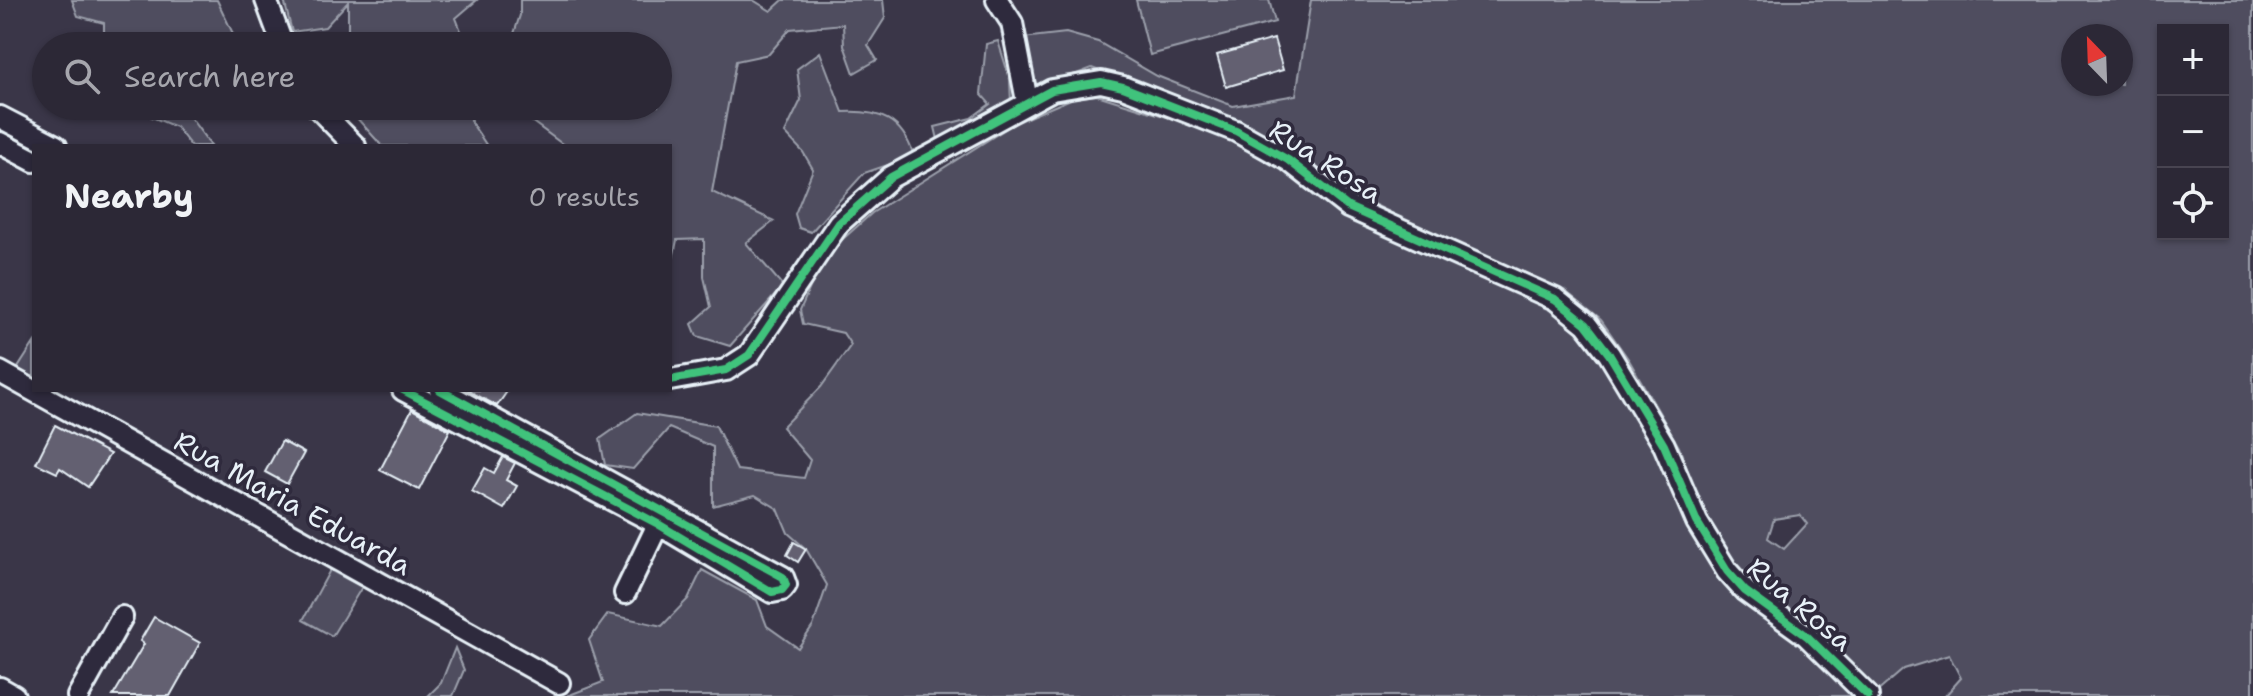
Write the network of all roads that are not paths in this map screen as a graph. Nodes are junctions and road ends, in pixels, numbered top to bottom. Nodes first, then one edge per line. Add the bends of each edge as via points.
1 (266, 0) edge
2 (997, 0) edge
3 (278, 32) edge
4 (1027, 101) junction
5 (0, 117) edge
6 (330, 120) edge
7 (0, 143) edge
8 (52, 144) edge
9 (353, 144) edge
10 (32, 160) edge
11 (2, 376) edge
12 (672, 380) edge
13 (408, 392) edge
14 (443, 392) edge
15 (490, 427) junction
16 (661, 517) junction
17 (625, 593) dead end
18 (122, 617) dead end
19 (559, 683) dead end
20 (0, 688) edge
21 (14, 696) edge
22 (78, 696) edge
23 (1868, 696) edge

1 - 3 street
2 - 4 street via 1012,23
4 - 12 street, Rua Rosa via 891,177 857,203 819,249 749,355 726,370
4 - 23 street, Rua Rosa via 1075,84 1123,87 1236,131 1288,160 1348,207 1555,299 1586,324 1609,354 1664,445 1697,522 1727,571 1745,591 1807,636
5 - 8 street
6 - 9 street
7 - 10 street
11 - 19 street, Rua Maria Eduarda
13 - 15 street
14 - 15 street
15 - 16 street
16 - 16 street via 772,592 786,585 783,577
16 - 17 street
18 - 22 street
20 - 21 street

